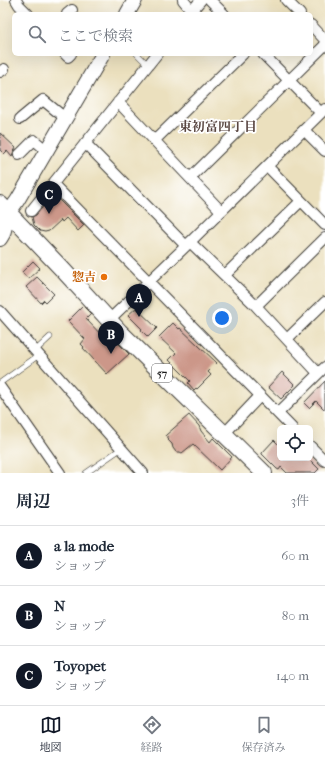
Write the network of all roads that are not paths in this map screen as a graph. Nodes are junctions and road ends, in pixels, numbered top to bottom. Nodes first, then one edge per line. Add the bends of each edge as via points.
1 (16, 0) edge
2 (135, 0) edge
3 (183, 0) edge
4 (201, 0) edge
5 (210, 0) edge
6 (286, 0) edge
7 (26, 12) edge
8 (128, 12) edge
9 (190, 12) edge
10 (222, 12) edge
11 (298, 12) edge
12 (313, 27) edge
13 (325, 40) edge
14 (325, 45) edge
15 (102, 56) edge
16 (139, 56) edge
17 (155, 56) edge
18 (242, 56) edge
19 (265, 56) edge
20 (148, 65) junction
21 (289, 81) junction
22 (118, 102) junction
23 (323, 111) edge
24 (65, 118) junction
25 (20, 119) dead end
26 (304, 130) junction
27 (155, 140) junction
28 (85, 143) junction
29 (46, 150) junction
30 (325, 151) edge
31 (19, 155) dead end
32 (267, 166) junction
33 (190, 178) junction
34 (53, 184) junction
35 (302, 201) junction
36 (31, 211) dead end
37 (221, 211) junction
38 (3, 214) edge
39 (325, 224) edge
40 (325, 238) edge
41 (0, 239) edge
42 (188, 244) junction
43 (225, 275) junction
44 (149, 282) junction
45 (325, 302) edge
46 (256, 306) junction
47 (0, 311) edge
48 (109, 320) junction
49 (50, 337) dead end
50 (287, 339) junction
51 (37, 353) junction
52 (322, 370) edge
53 (0, 383) edge
54 (0, 387) edge
55 (260, 396) junction
56 (278, 413) junction
57 (289, 425) edge
58 (224, 434) junction
59 (122, 448) junction
60 (313, 449) edge
61 (325, 461) edge
62 (60, 473) edge
63 (86, 473) edge
64 (143, 473) edge
65 (264, 473) edge

1 - 7 street
2 - 8 street
3 - 9 street
4 - 9 street
5 - 10 street
6 - 11 street
12 - 13 street
14 - 21 street
15 - 24 street
16 - 20 lane
17 - 20 street
18 - 27 street
19 - 21 street
20 - 22 street
21 - 23 street
21 - 33 street
22 - 27 street
22 - 28 street
23 - 26 street
24 - 25 street via 43,100
24 - 29 street
26 - 30 street
26 - 32 street
27 - 33 street
28 - 34 street
28 - 42 street
29 - 31 street via 34,140
29 - 38 street via 17,201
32 - 35 street
32 - 37 street
33 - 37 street
34 - 36 street
34 - 44 street
35 - 39 street
35 - 43 street
37 - 42 street
38 - 41 street via 3,234
38 - 48 main road, 57 via 63,270
40 - 46 street
42 - 43 street
42 - 44 street
43 - 46 street
44 - 48 street
44 - 55 street
45 - 50 street
46 - 50 street
47 - 51 street
48 - 58 main road, 57
49 - 51 lane
50 - 52 street
51 - 53 lane
51 - 59 street
52 - 56 street
54 - 62 street
55 - 56 street
55 - 58 street
56 - 57 street
58 - 65 main road, 57
59 - 63 lane
59 - 64 street
60 - 61 street

